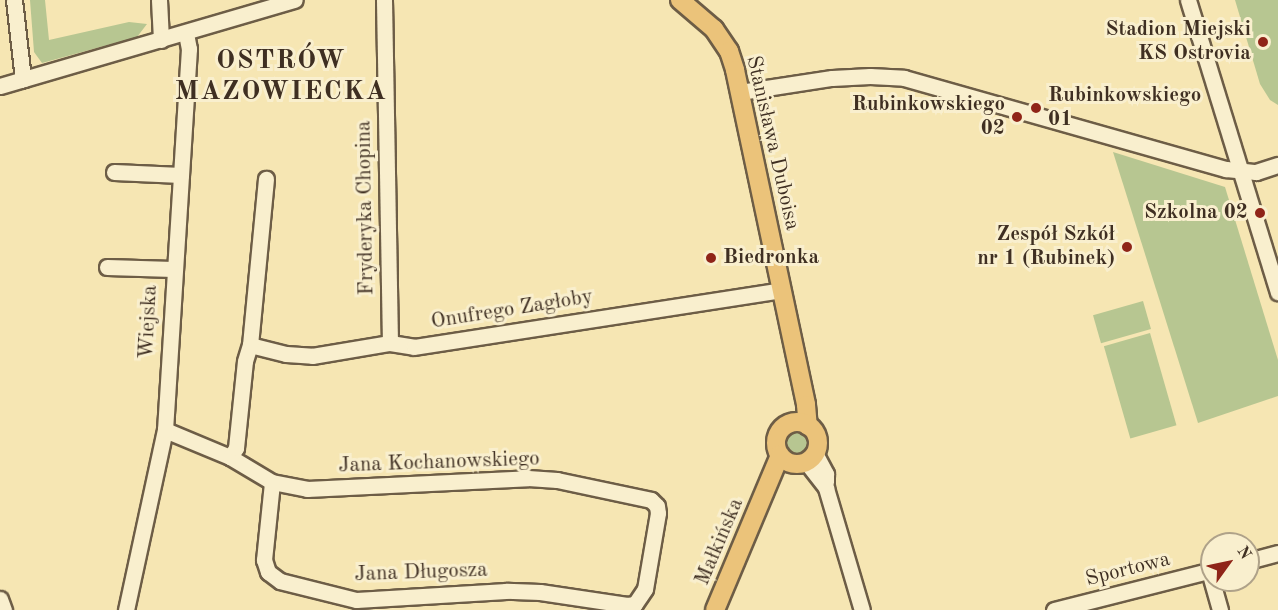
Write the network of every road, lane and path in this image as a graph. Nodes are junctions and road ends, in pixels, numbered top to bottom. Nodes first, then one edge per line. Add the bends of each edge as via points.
1 (14, 0) edge
2 (159, 0) edge
3 (295, 0) edge
4 (384, 0) edge
5 (680, 0) edge
6 (1188, 0) edge
7 (186, 33) junction
8 (161, 40) junction
9 (23, 79) junction
10 (0, 86) edge
11 (740, 92) junction
12 (1278, 165) edge
13 (1241, 171) junction
14 (114, 172) dead end
15 (181, 175) junction
16 (266, 179) dead end
17 (107, 267) dead end
18 (173, 269) junction
19 (781, 290) junction
20 (1278, 292) edge
21 (390, 343) junction
22 (250, 345) junction
23 (801, 424) junction
24 (165, 430) junction
25 (230, 457) junction
26 (798, 458) junction
27 (272, 482) junction
28 (1278, 553) edge
29 (1260, 558) edge
30 (1200, 573) edge
31 (1216, 592) edge
32 (0, 599) edge
33 (635, 604) joint
34 (356, 605) edge
35 (4, 610) edge
36 (126, 610) edge
37 (715, 610) edge
38 (862, 610) edge
39 (1054, 610) edge
40 (1220, 610) edge

1 - 9 street
2 - 8 street
3 - 7 street
4 - 21 street, Fryderyka Chopina
5 - 11 main road, Stanisława Duboisa via 722,39
6 - 13 street
7 - 8 street
7 - 15 street, Wiejska via 189,49
8 - 9 street
9 - 10 street
11 - 13 street via 832,78 904,78
11 - 19 main road, Stanisława Duboisa
12 - 13 street via 1256,172
13 - 20 street
14 - 15 street
15 - 18 street, Wiejska
16 - 22 street
17 - 18 street
18 - 24 street, Wiejska
19 - 21 street, Onufrego Zagłoby via 414,347
19 - 23 main road, Stanisława Duboisa via 801,385
21 - 22 street, Onufrego Zagłoby via 312,356
22 - 25 street via 236,448
23 - 26 main road via 817,438
23 - 26 main road, Małkińska via 780,431 776,439
24 - 25 street, Jana Kochanowskiego
24 - 36 street, Wiejska
25 - 27 street, Jana Kochanowskiego
26 - 37 main road, Małkińska via 766,491
26 - 38 street via 826,488
27 - 33 street, Jana Kochanowskiego via 307,489 528,478 557,480 651,500 658,513 645,588
27 - 34 street, Jana Długosza via 264,560 268,572 280,581
28 - 29 street
30 - 39 street, Sportowa
31 - 40 street
32 - 35 street
33 - 34 street, Jana Długosza via 540,592 497,591

